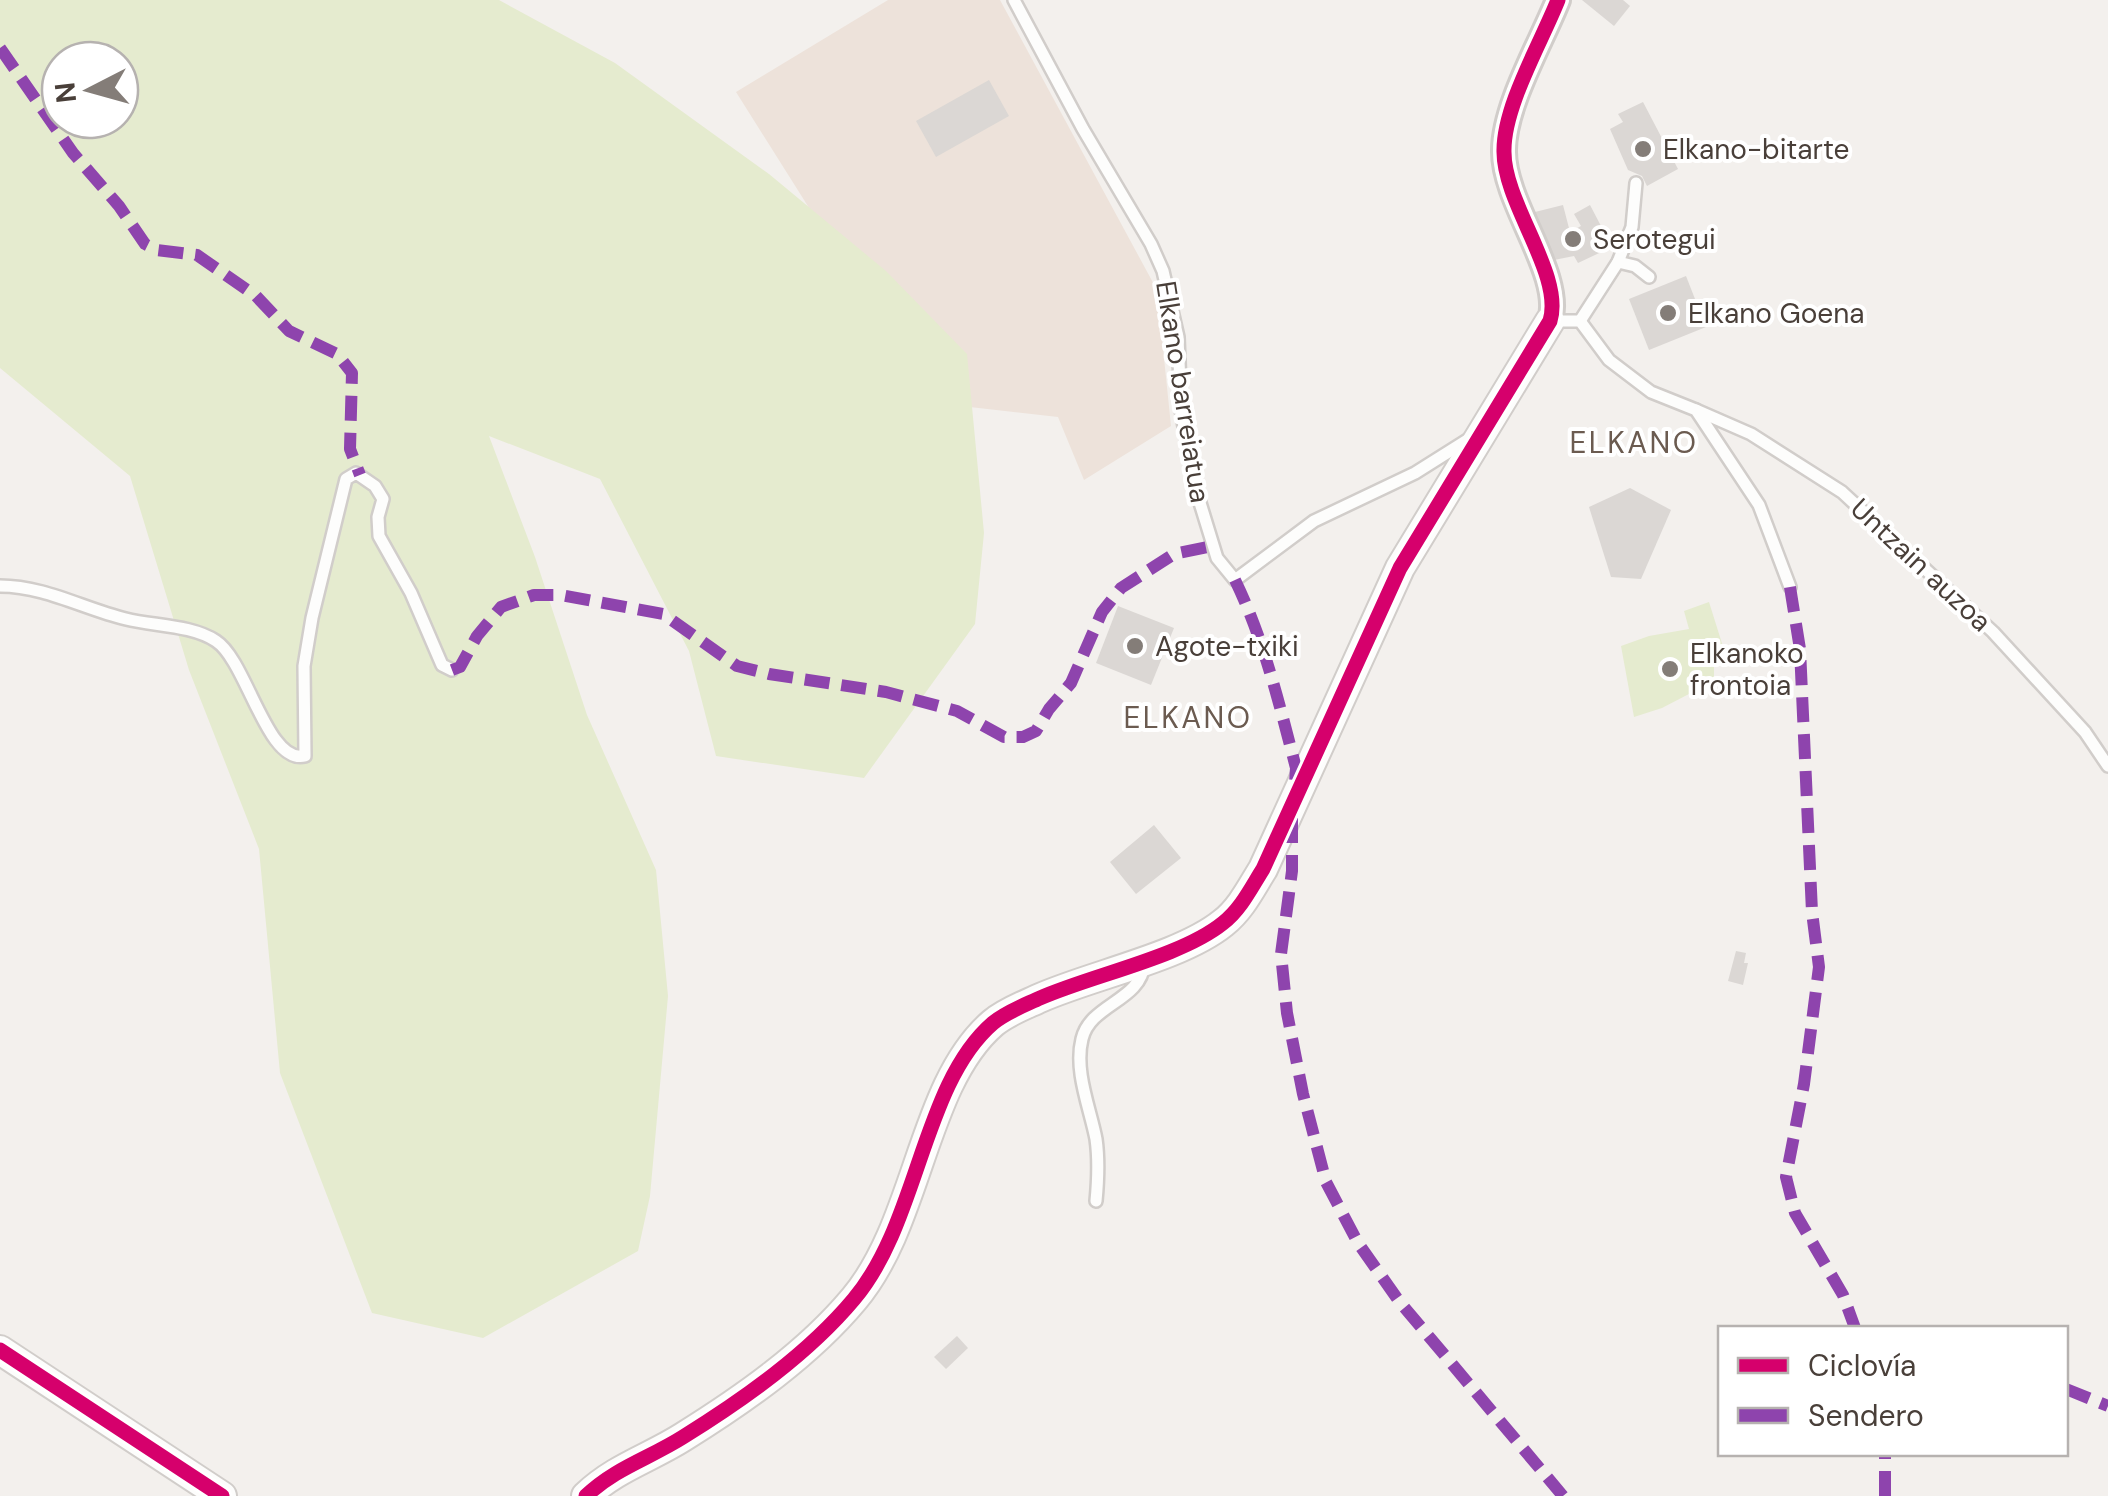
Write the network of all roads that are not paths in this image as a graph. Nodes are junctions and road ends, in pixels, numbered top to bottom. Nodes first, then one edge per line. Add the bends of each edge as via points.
1 (1014, 0) edge
2 (1558, 0) edge
3 (1636, 183) dead end
4 (1618, 262) junction
5 (1648, 277) dead end
6 (1550, 321) junction
7 (1580, 321) junction
8 (1696, 410) junction
9 (1486, 427) junction
10 (0, 586) edge
11 (1790, 588) dead end
12 (452, 670) dead end
13 (2108, 766) edge
14 (1145, 960) junction
15 (1096, 1201) dead end
16 (0, 1350) edge
17 (222, 1496) edge
18 (586, 1496) edge

1 - 9 lane, Elkano barreiatua via 1163,271 1178,337 1193,480 1217,558 1235,580 1314,520 1415,473
2 - 6 street via 1514,102 1504,153 1546,277
3 - 4 lane via 1632,227
4 - 5 lane
4 - 7 lane
6 - 7 lane
6 - 9 street
7 - 8 lane via 1609,360 1652,392
8 - 11 lane via 1759,505
8 - 13 lane, Untzain auzoa via 1772,445 1842,492 1993,632
9 - 14 street via 1400,568 1244,901 1221,925
10 - 12 lane via 216,640 234,658 275,739 287,754 305,756 304,666 312,618 346,479 356,474 383,499 379,536 442,666
14 - 15 lane via 1133,987 1097,1014 1082,1038 1082,1075 1098,1152
14 - 18 street via 1060,989 994,1022 967,1052 949,1088 884,1254 857,1296 802,1352 748,1392
16 - 17 street

